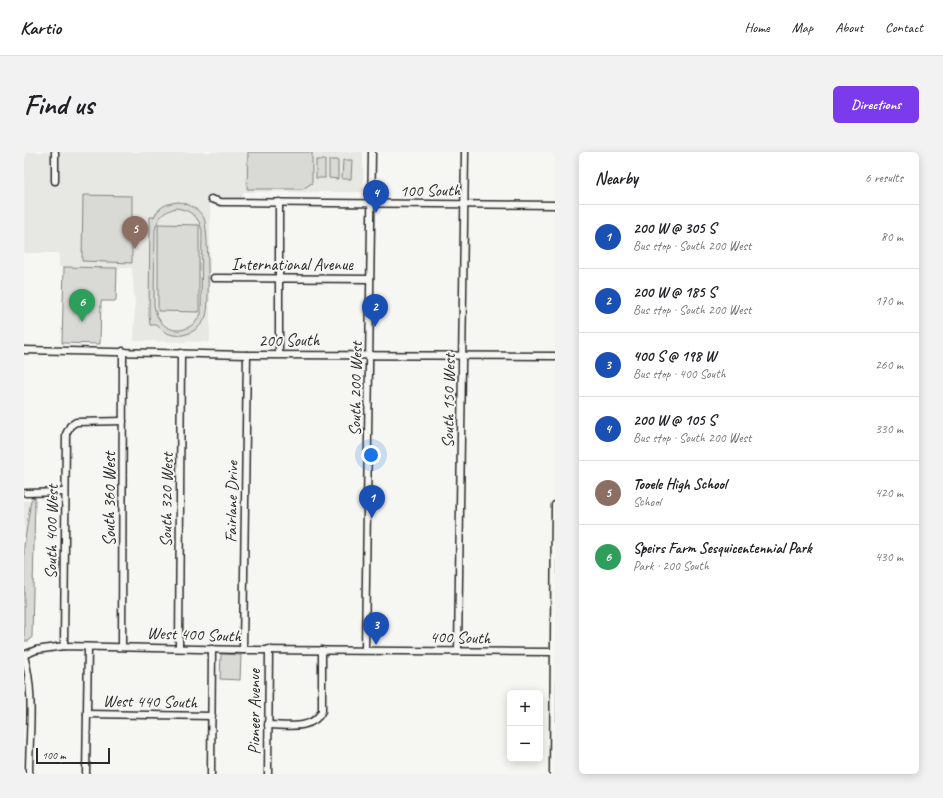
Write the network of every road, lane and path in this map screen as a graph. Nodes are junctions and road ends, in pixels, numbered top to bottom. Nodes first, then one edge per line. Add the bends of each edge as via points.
1 (55, 152) edge
2 (372, 152) edge
3 (465, 152) edge
4 (55, 181) dead end
5 (211, 199) dead end
6 (279, 202) junction
7 (465, 203) junction
8 (372, 205) junction
9 (555, 205) edge
10 (214, 278) dead end
11 (280, 279) junction
12 (370, 279) junction
13 (24, 350) edge
14 (123, 351) junction
15 (181, 353) junction
16 (247, 354) junction
17 (279, 354) junction
18 (369, 355) junction
19 (463, 356) junction
20 (555, 356) edge
21 (123, 421) junction
22 (65, 492) junction
23 (26, 493) dead end
24 (555, 505) edge
25 (64, 646) junction
26 (88, 646) junction
27 (122, 646) junction
28 (179, 647) junction
29 (212, 649) junction
30 (269, 649) junction
31 (243, 650) junction
32 (322, 650) junction
33 (364, 650) junction
34 (458, 650) junction
35 (554, 652) edge
36 (24, 656) edge
37 (87, 714) junction
38 (212, 716) junction
39 (268, 725) junction
40 (29, 774) edge
41 (86, 774) edge
42 (211, 774) edge
43 (268, 774) edge
44 (553, 774) edge

1 - 4 street
2 - 8 street, South 200 West
3 - 7 street, South 150 West
5 - 6 street, 100 South via 221,202
6 - 8 street, 100 South
6 - 11 street
7 - 8 street, 100 South
7 - 9 street, 100 South
7 - 19 street, South 150 West
8 - 12 street, South 200 West
10 - 11 street, International Avenue
11 - 12 street, International Avenue
11 - 17 street
12 - 18 street, South 200 West
13 - 14 street, 200 South
14 - 15 street, 200 South
14 - 21 street, South 360 West
15 - 16 street, 200 South
15 - 28 street, South 320 West
16 - 17 street, 200 South
16 - 31 street, Fairlane Drive
17 - 18 street, 200 South
18 - 19 street, 200 South
18 - 33 street, South 200 West
19 - 20 street, 200 South
19 - 34 street, South 150 West
21 - 22 street, South 400 West via 76,422 70,426 66,434
21 - 27 street, South 360 West
22 - 23 street
22 - 25 street, South 400 West
24 - 35 street
25 - 26 street, West 400 South
25 - 36 street, West 400 South via 36,650
26 - 27 street, West 400 South
26 - 37 street
27 - 28 street, West 400 South
28 - 29 street, West 400 South
29 - 31 street, West 400 South
29 - 38 street
30 - 31 street, West 400 South
30 - 32 street, West 400 South
30 - 39 street, Pioneer Avenue
32 - 33 street, West 400 South
32 - 39 street via 322,711 318,718 309,724
33 - 34 street, 400 South
34 - 35 street, 400 South
35 - 44 street
36 - 40 street via 30,684
37 - 38 street, West 440 South
37 - 41 street
38 - 42 street
39 - 43 street, Pioneer Avenue

